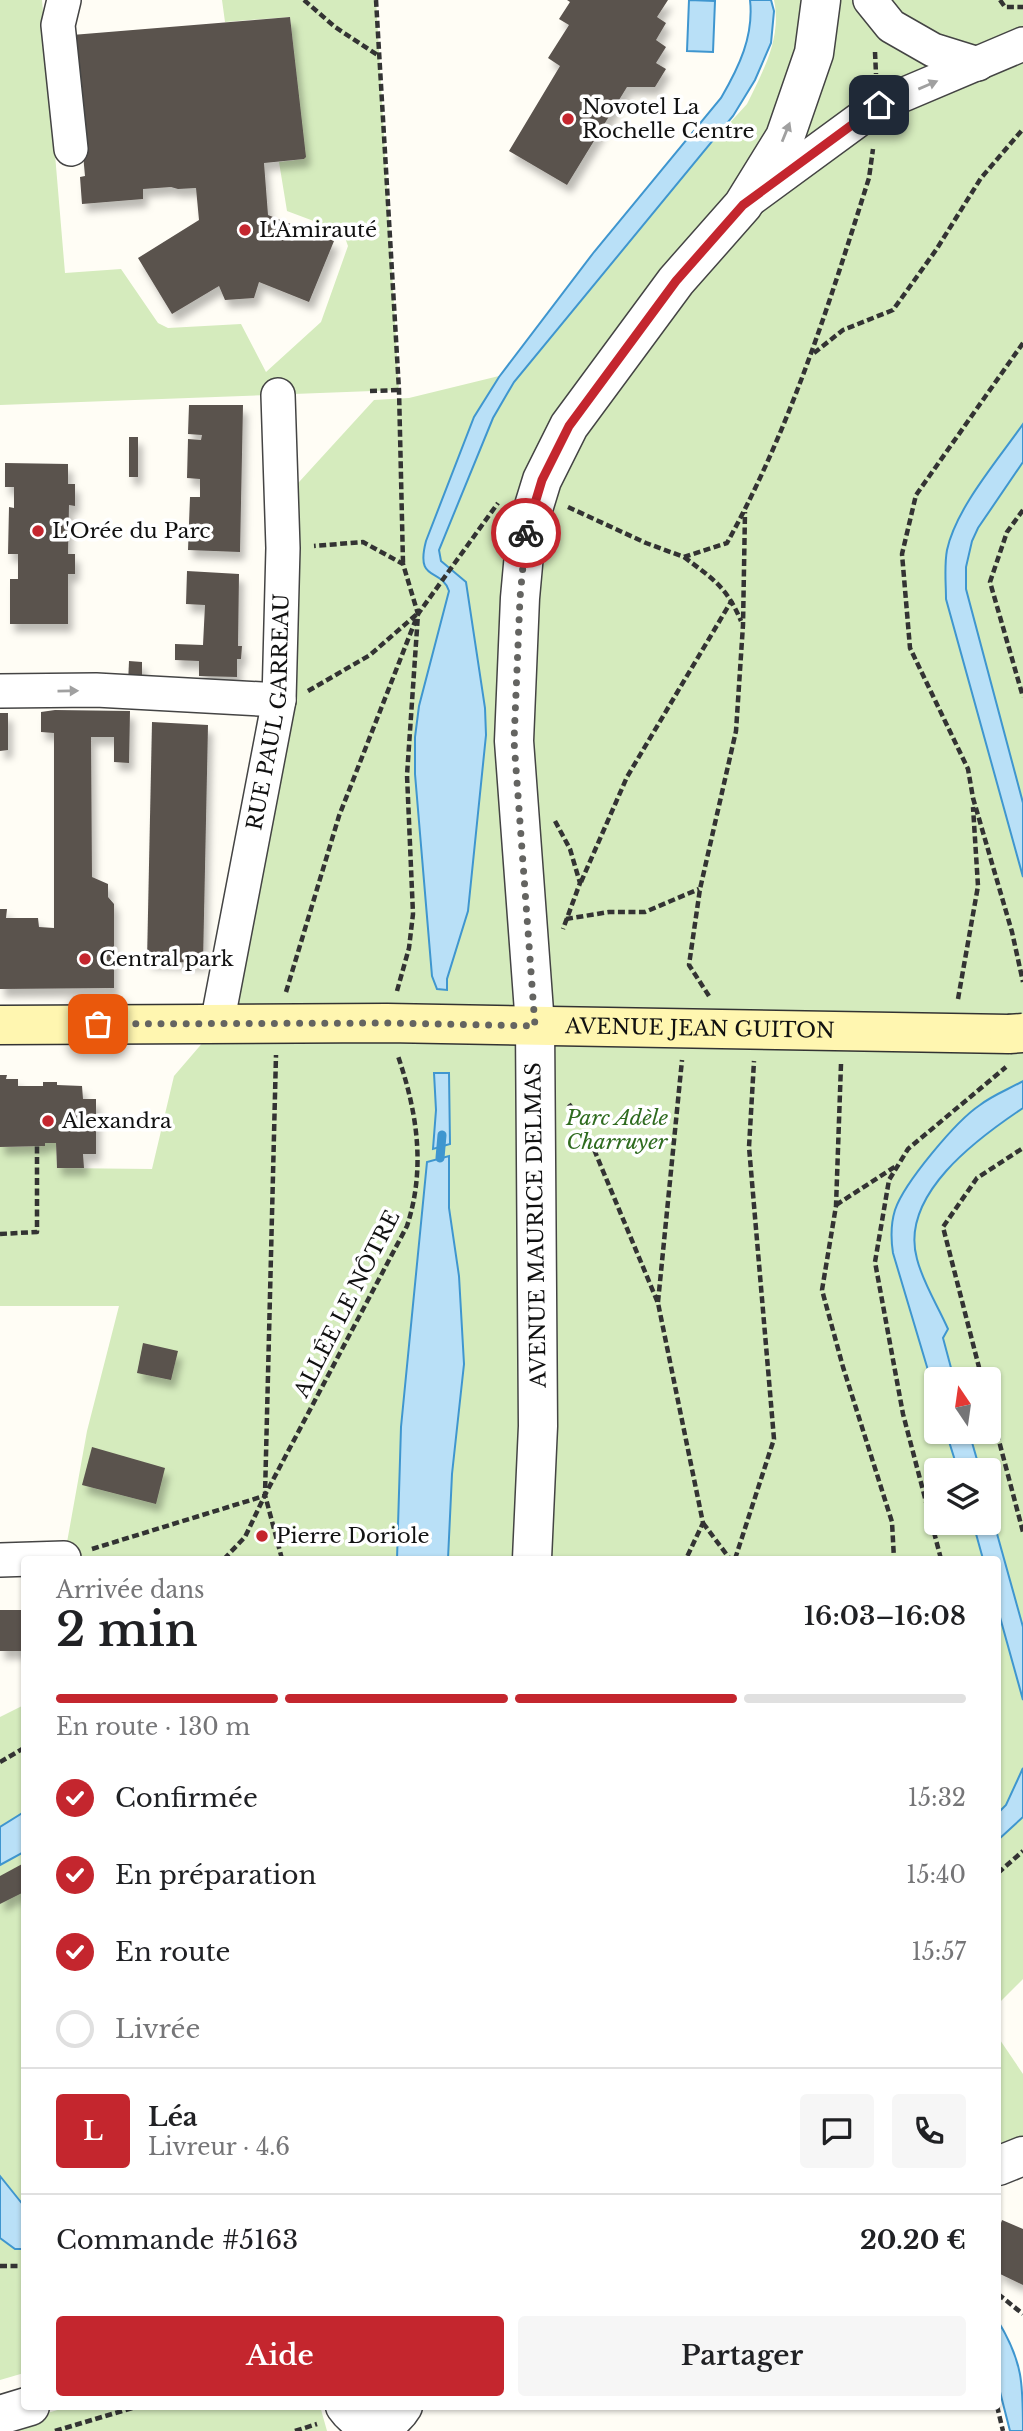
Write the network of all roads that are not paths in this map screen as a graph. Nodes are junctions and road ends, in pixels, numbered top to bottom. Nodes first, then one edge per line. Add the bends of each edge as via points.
1 (64, 0) edge
2 (821, 0) edge
3 (870, 0) edge
4 (1023, 44) edge
5 (978, 64) junction
6 (71, 149) dead end
7 (743, 205) junction
8 (278, 395) dead end
9 (0, 691) edge
10 (279, 700) junction
11 (217, 1024) junction
12 (0, 1025) edge
13 (535, 1026) junction
14 (1015, 1043) edge
15 (532, 1556) edge
16 (21, 1559) edge
17 (0, 1560) edge
18 (1023, 2156) edge
19 (1001, 2165) edge
20 (21, 2409) edge
21 (399, 2410) edge
22 (0, 2415) edge
23 (354, 2420) edge

1 - 6 street via 58,25
7 -> 2 street, AVENUE MAURICE DELMAS via 785,137 814,53
3 - 5 street via 891,26 933,50
4 - 5 street, AVENUE MAURICE DELMAS
7 -> 5 street, AVENUE MAURICE DELMAS via 879,105
7 - 13 street, AVENUE MAURICE DELMAS via 676,281 569,426 542,480 526,532 514,741
8 - 10 street, RUE PAUL GARREAU via 283,548
9 -> 10 street via 96,690
10 - 11 street, RUE PAUL GARREAU
11 - 12 main road, AVENUE JEAN GUITON
11 - 13 main road, AVENUE JEAN GUITON
13 - 14 main road, AVENUE JEAN GUITON via 953,1031
13 - 15 street, AVENUE MAURICE DELMAS via 538,1426
16 - 17 street
18 - 19 street
20 - 22 street
21 - 23 street via 376,2426

